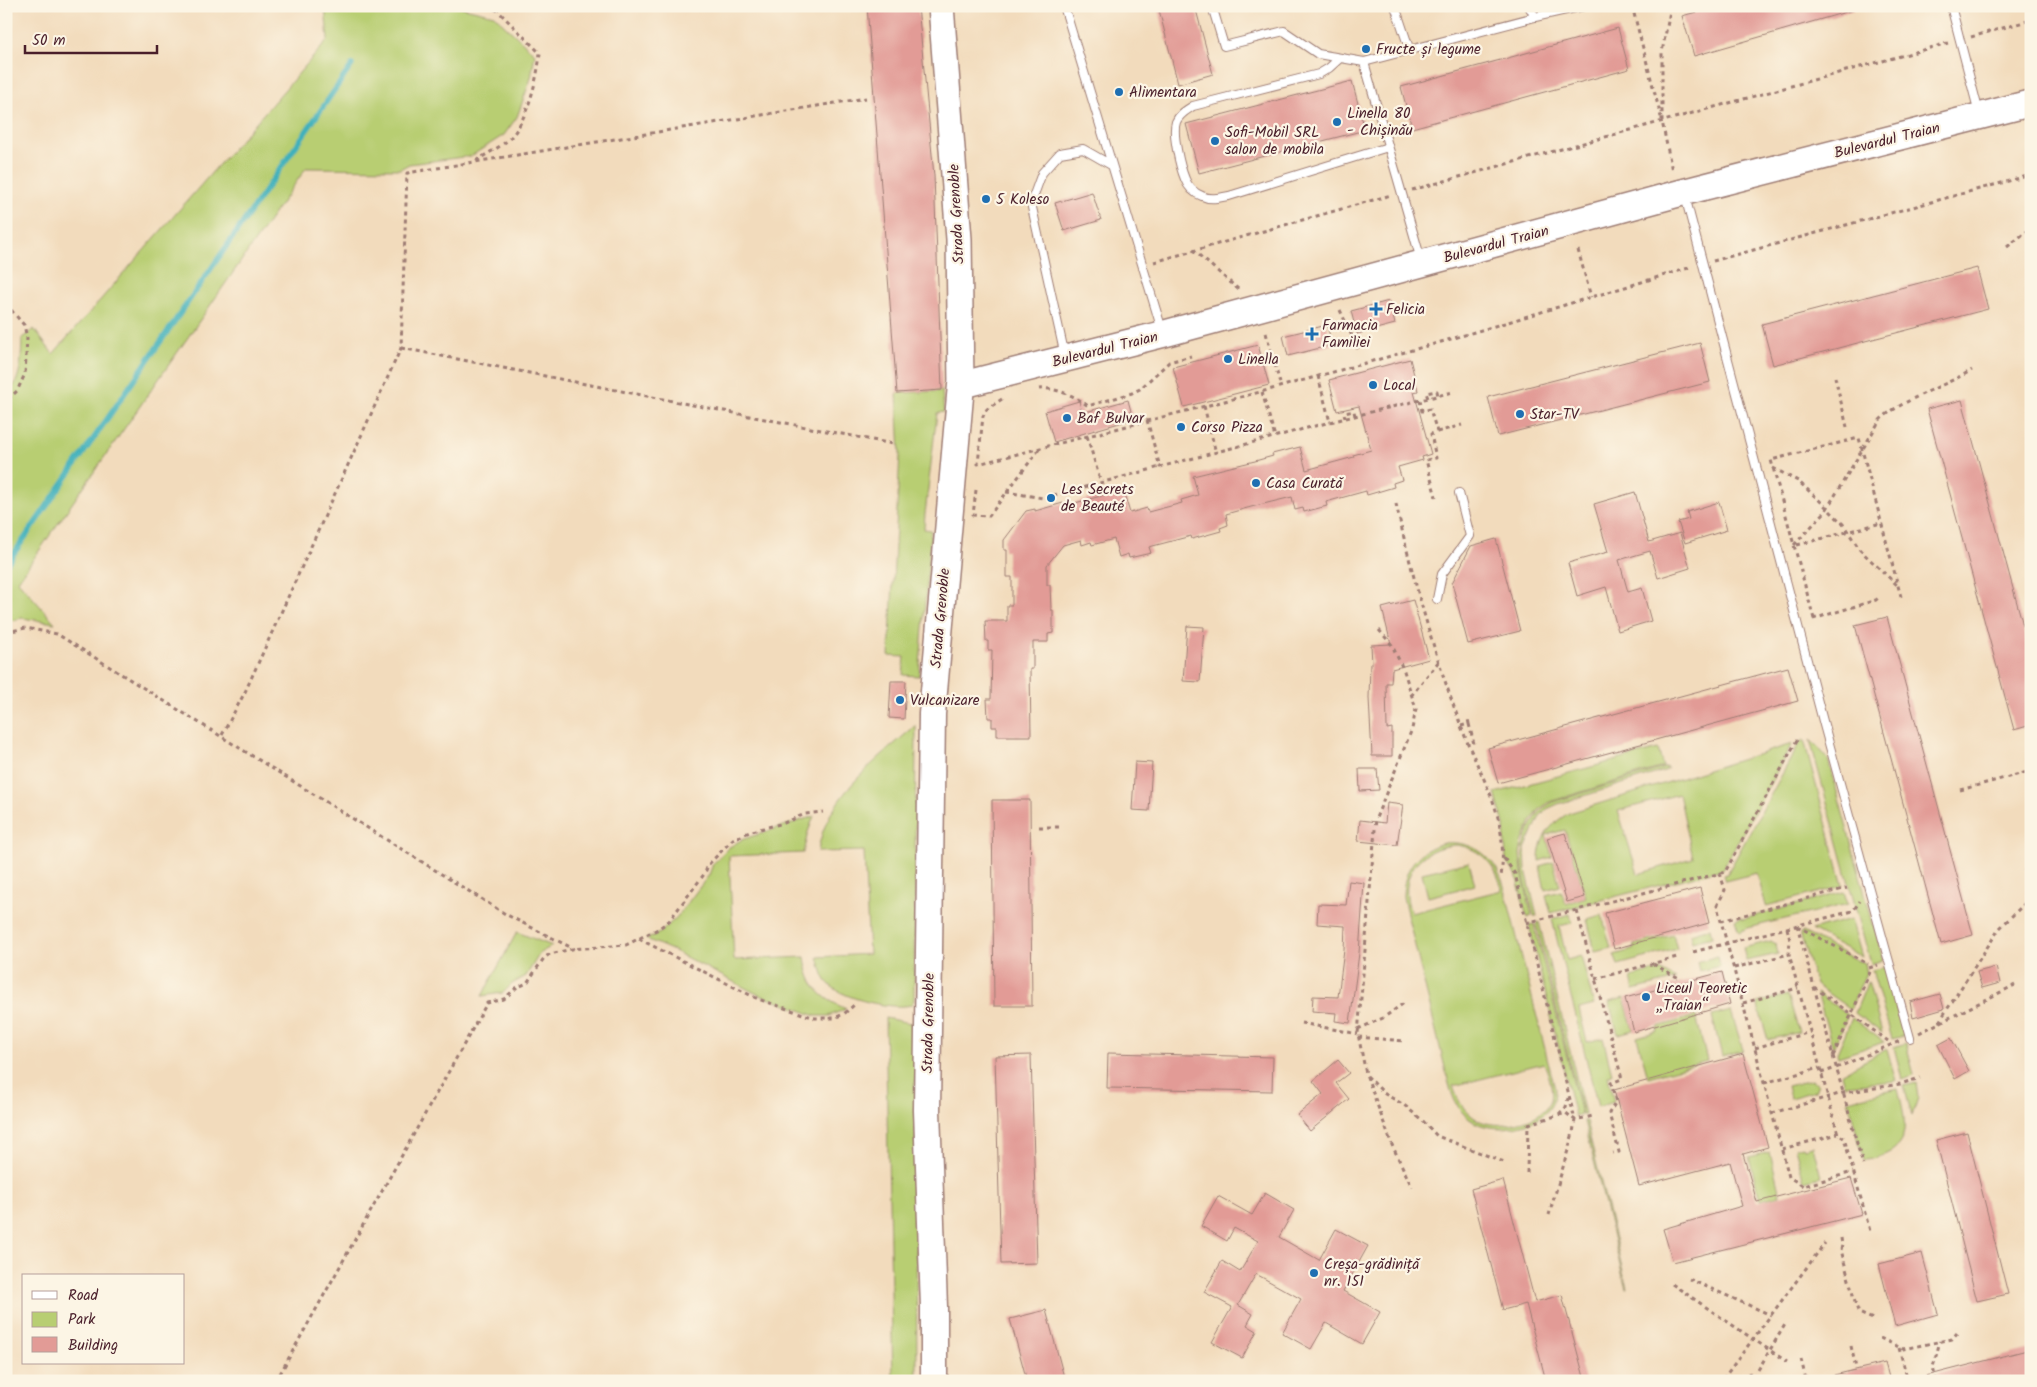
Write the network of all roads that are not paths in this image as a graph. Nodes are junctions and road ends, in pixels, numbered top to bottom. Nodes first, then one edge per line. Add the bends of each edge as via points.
1 (941, 6) edge
2 (1064, 6) edge
3 (1212, 6) edge
4 (1395, 6) edge
5 (1529, 6) edge
6 (1584, 6) edge
7 (1951, 6) edge
8 (1536, 17) junction
9 (1410, 51) junction
10 (1340, 58) junction
11 (1364, 62) junction
12 (2031, 103) edge
13 (1980, 117) junction
14 (1388, 147) junction
15 (1111, 165) junction
16 (1678, 182) junction
17 (1422, 264) junction
18 (1163, 334) junction
19 (1066, 359) junction
20 (961, 385) junction
21 (1460, 493) dead end
22 (1437, 600) dead end
23 (1910, 1038) road end
24 (934, 1381) edge

1 - 20 main road, Strada Grenoble via 959,239
2 - 15 lane
3 - 10 lane via 1224,46 1284,32 1318,54
4 - 9 lane
5 - 8 lane
6 - 8 lane
7 - 13 lane
8 - 9 lane
9 - 11 lane
10 - 11 lane
10 - 14 lane via 1319,74 1194,106 1184,112 1177,120 1174,132 1191,189 1212,199 1229,196
11 - 14 lane
12 - 13 highway, Bulevardul Traian
13 - 16 highway, Bulevardul Traian
14 - 17 lane
15 - 18 lane
15 - 19 lane via 1082,149 1060,153 1042,173 1031,203
16 - 17 highway, Bulevardul Traian
16 - 23 lane via 1704,264 1797,624
17 - 18 highway, Bulevardul Traian
18 - 19 highway, Bulevardul Traian
19 - 20 highway, Bulevardul Traian
20 - 24 highway, Strada Grenoble via 932,714 927,1110
21 - 22 lane via 1470,536 1442,574

